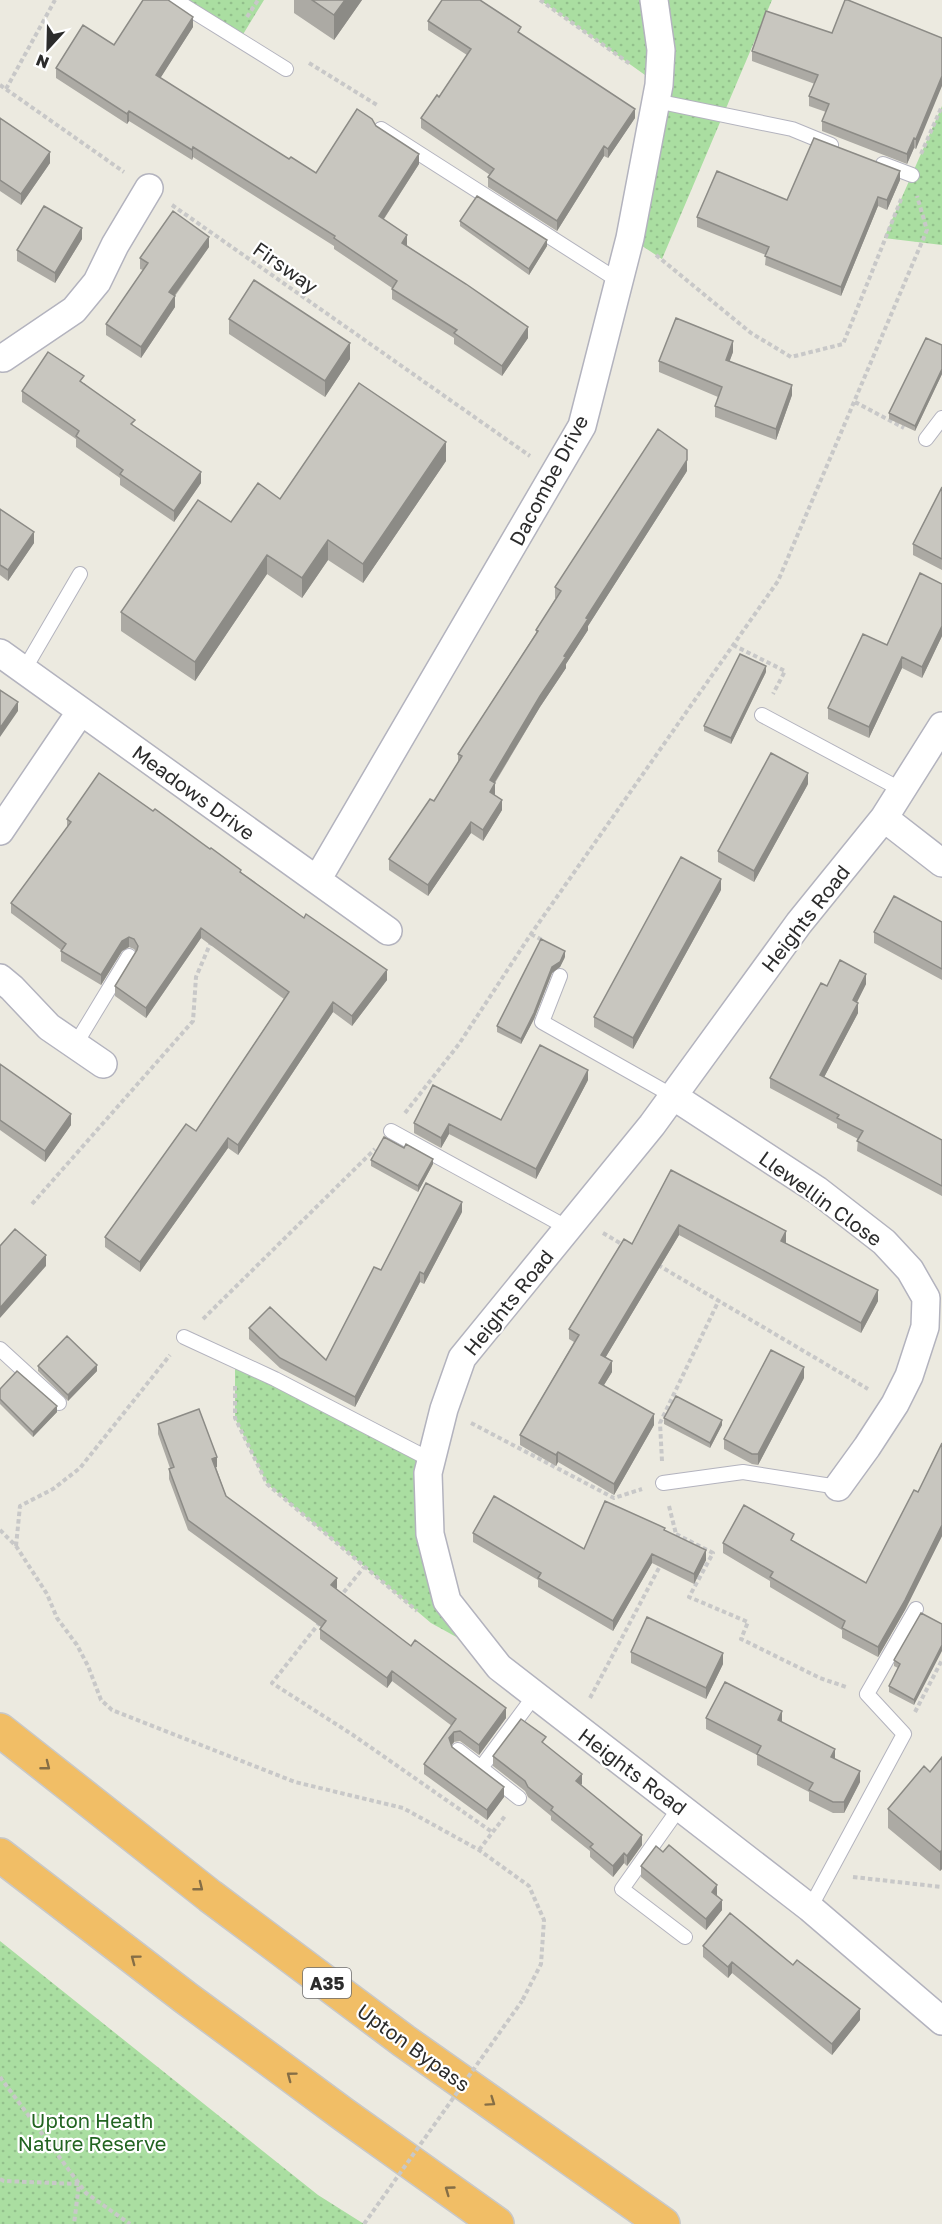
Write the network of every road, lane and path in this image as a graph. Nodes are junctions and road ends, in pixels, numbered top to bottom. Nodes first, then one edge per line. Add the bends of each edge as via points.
1 (55, 0) edge
2 (175, 0) edge
3 (540, 0) edge
4 (654, 0) edge
5 (286, 69) joint
6 (0, 84) edge
7 (6, 89) junction
8 (658, 93) junction
9 (942, 106) edge
10 (381, 129) joint
11 (846, 150) edge
12 (868, 159) edge
13 (912, 176) junction
14 (148, 188) junction
15 (630, 238) junction
16 (619, 281) junction
17 (1, 358) edge
18 (855, 402) junction
19 (942, 418) edge
20 (926, 439) joint
21 (555, 473) junction
22 (80, 574) dead end
23 (733, 645) junction
24 (0, 653) edge
25 (24, 670) junction
26 (81, 711) junction
27 (762, 715) joint
28 (942, 726) edge
29 (902, 790) junction
30 (884, 818) junction
31 (0, 831) edge
32 (942, 863) edge
33 (317, 880) junction
34 (388, 931) dead end
35 (212, 941) edge
36 (129, 956) dead end
37 (560, 976) dead end
38 (0, 978) edge
39 (75, 1045) junction
40 (103, 1064) dead end
41 (673, 1096) junction
42 (391, 1131) junction
43 (32, 1204) dead end
44 (572, 1222) junction
45 (627, 1247) edge
46 (658, 1265) edge
47 (719, 1300) junction
48 (184, 1337) junction
49 (0, 1349) edge
50 (235, 1361) junction
51 (59, 1403) dead end
52 (895, 1404) junction
53 (444, 1409) junction
54 (431, 1460) junction
55 (663, 1483) junction
56 (838, 1487) joint
57 (0, 1530) edge
58 (676, 1534) junction
59 (671, 1544) edge
60 (16, 1546) junction
61 (666, 1555) edge
62 (364, 1567) junction
63 (335, 1603) edge
64 (916, 1609) dead end
65 (423, 1616) dead end
66 (321, 1621) edge
67 (942, 1660) edge
68 (867, 1694) junction
69 (535, 1695) junction
70 (575, 1727) junction
71 (0, 1730) edge
72 (904, 1734) junction
73 (458, 1750) edge
74 (481, 1768) junction
75 (519, 1798) dead end
76 (680, 1807) junction
77 (492, 1833) dead end
78 (488, 1839) dead end
79 (479, 1850) junction
80 (0, 1855) edge
81 (828, 1874) junction
82 (942, 1887) edge
83 (810, 1908) junction
84 (686, 1937) dead end
85 (942, 2021) edge
86 (0, 2077) edge
87 (0, 2179) edge
88 (79, 2184) junction
89 (74, 2224) edge
90 (130, 2224) edge
91 (364, 2224) edge
92 (497, 2224) edge
93 (663, 2224) edge

1 - 7 path
2 - 5 lane
3 - 8 path
4 - 8 street, Dacombe Drive via 661,50
5 - 10 path via 294,54 392,114
6 - 7 path, Firsway
7 - 14 path, Firsway
8 - 11 lane via 792,129
8 - 15 street, Dacombe Drive
9 - 13 path
10 - 16 lane
12 - 13 lane
13 - 15 path via 843,344 791,357 751,333 662,259
13 - 18 path via 927,230
14 - 17 street via 98,282 74,309
14 - 21 path, Firsway
15 - 16 street, Dacombe Drive
16 - 21 street, Dacombe Drive via 582,426
18 - 20 path
18 - 23 path via 778,581
19 - 20 lane
21 - 33 street, Dacombe Drive
22 - 25 lane
23 - 27 path via 784,671
23 - 42 path via 459,1044
24 - 25 street, Meadows Drive
25 - 26 street, Meadows Drive
26 - 31 street
26 - 33 street, Meadows Drive
27 - 29 lane
28 - 29 street, Heights Road
29 - 30 street, Heights Road
30 - 32 street
30 - 41 street, Heights Road via 799,923
33 - 34 street, Meadows Drive
35 - 43 path via 196,976 193,1021
36 - 39 lane
37 - 41 lane via 542,1022
38 - 39 street via 49,1027
39 - 40 street
41 - 44 street, Heights Road
41 - 52 street, Llewellin Close via 817,1190 884,1242 910,1270 926,1298 925,1327
42 - 44 lane
42 - 48 path
44 - 45 path
44 - 53 street, Heights Road via 462,1358
46 - 47 path
47 - 52 path
47 - 55 path via 660,1423
48 - 50 lane
48 - 60 path via 80,1468 53,1489 21,1506
49 - 51 lane
50 - 54 lane
50 - 62 path via 235,1418 267,1484
52 - 56 street, Llewellin Close
53 - 54 street, Heights Road
53 - 55 path via 614,1498
54 - 69 street, Heights Road via 430,1534 447,1601 499,1667
55 - 56 lane via 743,1472
55 - 58 path
57 - 60 path
58 - 59 path
58 - 68 path via 713,1553 689,1597 748,1623 741,1639 820,1678
60 - 79 path via 77,1645 101,1700 112,1710 295,1782 403,1808
61 - 70 path
62 - 63 path
62 - 65 path
64 - 68 lane
66 - 77 path via 272,1683
67 - 72 path
68 - 72 lane
69 - 70 street, Heights Road
69 - 74 lane
70 - 76 street, Heights Road
71 -> 93 highway, Upton Bypass / A35 via 210,1896 404,2041
72 - 81 lane
73 - 74 lane
74 - 75 lane
76 - 83 street, Heights Road
76 - 84 lane via 622,1888
78 - 79 path
79 - 91 path, bridge via 529,1886 544,1920 541,1964 522,2001
92 -> 80 highway via 232,2032
81 - 82 path
81 - 83 lane
83 - 85 street, Heights Road
86 - 88 path
87 - 88 path
88 - 89 path
88 - 90 path

